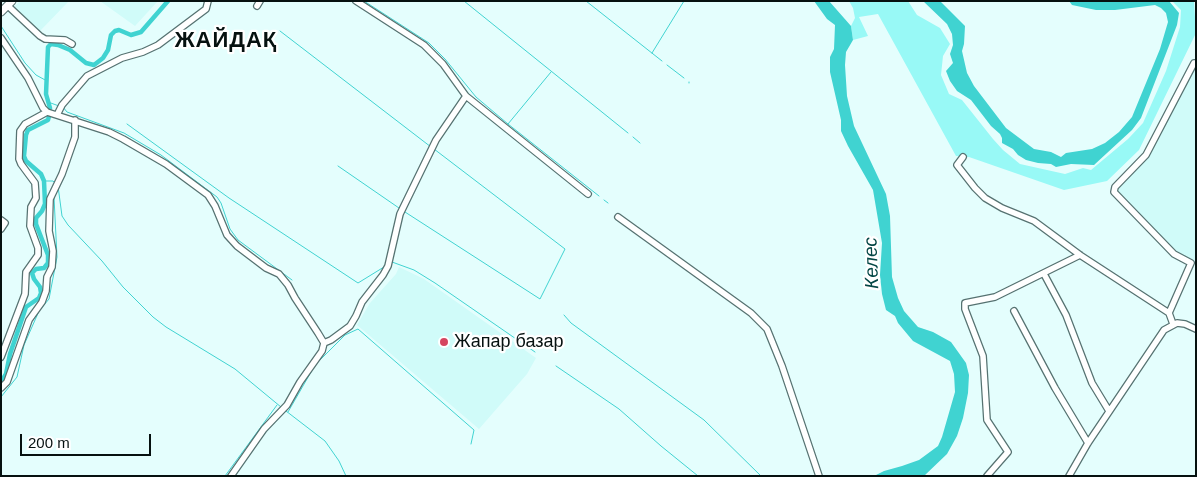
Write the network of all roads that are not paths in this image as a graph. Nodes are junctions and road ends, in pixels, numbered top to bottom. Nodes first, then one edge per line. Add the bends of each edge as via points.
1 (208, 1) edge
2 (356, 1) edge
3 (10, 3) edge
4 (1, 12) edge
5 (1, 38) edge
6 (72, 44) dead end
7 (1196, 64) edge
8 (466, 96) junction
9 (47, 112) junction
10 (57, 115) junction
11 (75, 120) junction
12 (964, 157) dead end
13 (588, 194) dead end
14 (618, 217) dead end
15 (1, 220) edge
16 (1, 229) edge
17 (1080, 255) junction
18 (1044, 274) junction
19 (1014, 311) dead end
20 (1169, 313) junction
21 (1173, 324) junction
22 (1196, 329) edge
23 (324, 343) junction
24 (1, 357) edge
25 (1, 388) edge
26 (1109, 411) junction
27 (1088, 444) junction
28 (231, 476) edge
29 (819, 476) edge
30 (986, 476) edge
31 (1069, 476) edge

1 - 10 street via 206,9 158,45 86,76
2 - 8 street via 424,45 443,64
3 - 4 main road
3 - 6 street via 40,36
5 - 9 street
7 - 20 street via 1146,155 1115,187 1114,192 1174,254 1191,263
8 - 13 street
8 - 23 street via 436,140 400,214 383,275 362,302 350,326
9 - 10 street
9 - 24 street via 25,124 20,131 19,159 35,183 36,198 31,208 30,226 38,255 26,272 25,294
10 - 11 street
11 - 23 street via 124,139 208,195 227,236 266,268 279,274
11 - 25 street via 75,137 50,199 49,231 53,251 46,291 29,320 7,382
12 - 17 street via 957,166 985,198 1034,222
14 - 29 street via 752,313 767,329
15 - 16 street via 5,223
17 - 18 street
17 - 20 street
18 - 26 street via 1066,315 1092,383
18 - 30 street via 995,297 964,303 983,356 986,420 1008,452
19 - 27 street
20 - 21 street
21 - 22 street via 1185,324
21 - 26 street via 1164,330
23 - 28 street via 287,405 264,430
26 - 27 street
27 - 31 street

